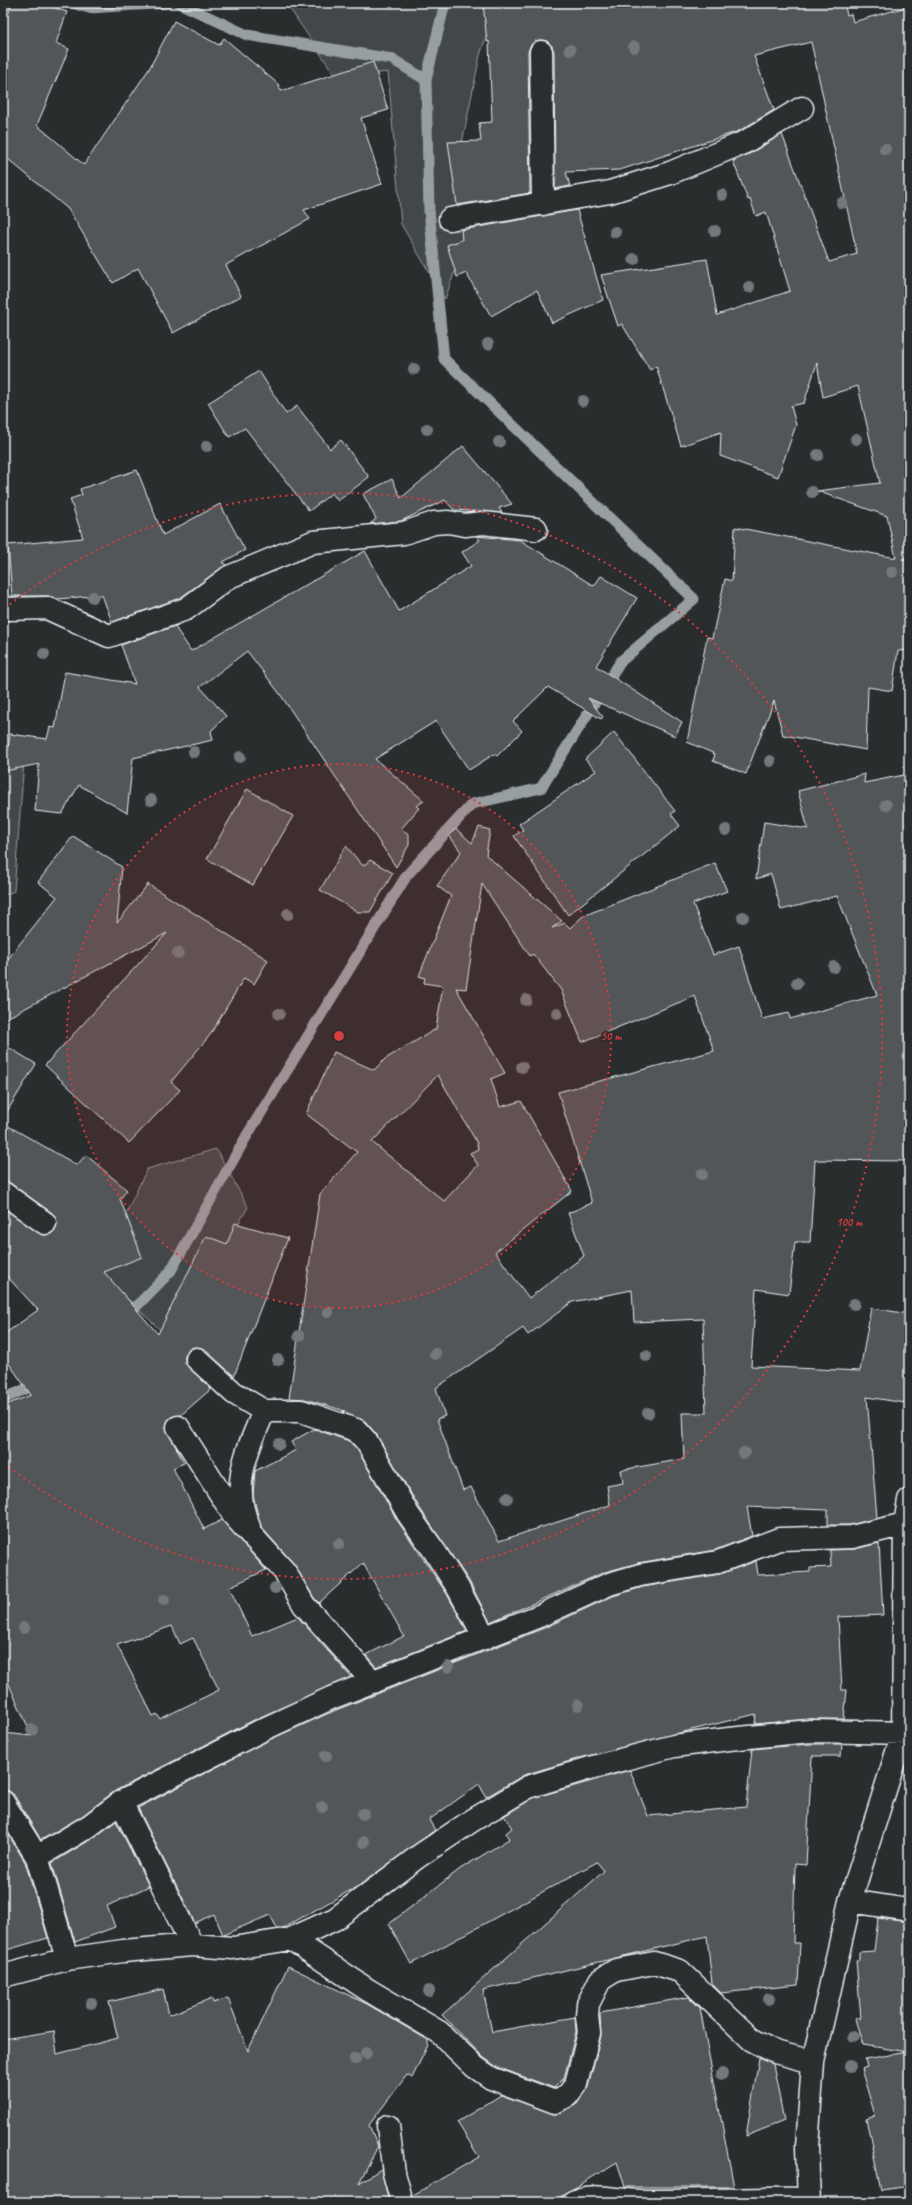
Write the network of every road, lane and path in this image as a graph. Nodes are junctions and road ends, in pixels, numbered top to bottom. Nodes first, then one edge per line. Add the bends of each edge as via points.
1 (541, 52) dead end
2 (802, 108) dead end
3 (543, 204) junction
4 (450, 219) dead end
5 (536, 529) dead end
6 (3, 607) edge
7 (3, 1193) edge
8 (44, 1223) dead end
9 (197, 1359) dead end
10 (264, 1411) junction
11 (178, 1427) dead end
12 (909, 1500) edge
13 (905, 1524) junction
14 (255, 1541) junction
15 (485, 1638) junction
16 (373, 1682) junction
17 (906, 1733) edge
18 (3, 1802) edge
19 (121, 1802) junction
20 (37, 1857) junction
21 (850, 1901) junction
22 (909, 1910) edge
23 (291, 1940) junction
24 (192, 1945) junction
25 (66, 1959) junction
26 (3, 1976) edge
27 (813, 2062) junction
28 (388, 2126) dead end
29 (809, 2200) edge
30 (402, 2202) edge
31 (573, 2202) edge

1 - 3 street
2 - 3 street via 744,142 670,173 610,192
3 - 4 street
5 - 6 street via 483,522 465,525 448,522 434,523 404,533 313,542 229,577 186,609 109,636 47,608
7 - 8 street
9 - 10 street via 234,1393
10 - 14 street via 243,1463 239,1489 245,1517
10 - 15 street via 301,1411 356,1430 367,1442 408,1514 458,1588
11 - 14 street via 235,1517
12 - 13 street
13 - 15 street via 852,1536 779,1539 718,1562 640,1575 609,1584
13 - 17 street
14 - 16 street via 285,1572 304,1605
15 - 16 street
16 - 19 street via 264,1729
17 - 21 street
17 - 23 street via 810,1731 674,1746 528,1787 419,1856 335,1918
18 - 20 street
19 - 20 street via 89,1826
19 - 24 street
20 - 25 street
21 - 22 street
21 - 27 street
23 - 24 street via 232,1948
23 - 27 street via 439,2032 475,2067 492,2078 555,2102 567,2096 576,2084 590,2033 588,2004 600,1980 616,1970 654,1963 680,1971 752,2040 775,2052
24 - 25 street
25 - 26 street
27 - 29 street via 807,2147
28 - 30 street via 394,2173
29 - 31 street via 744,2198 638,2201 582,2197

